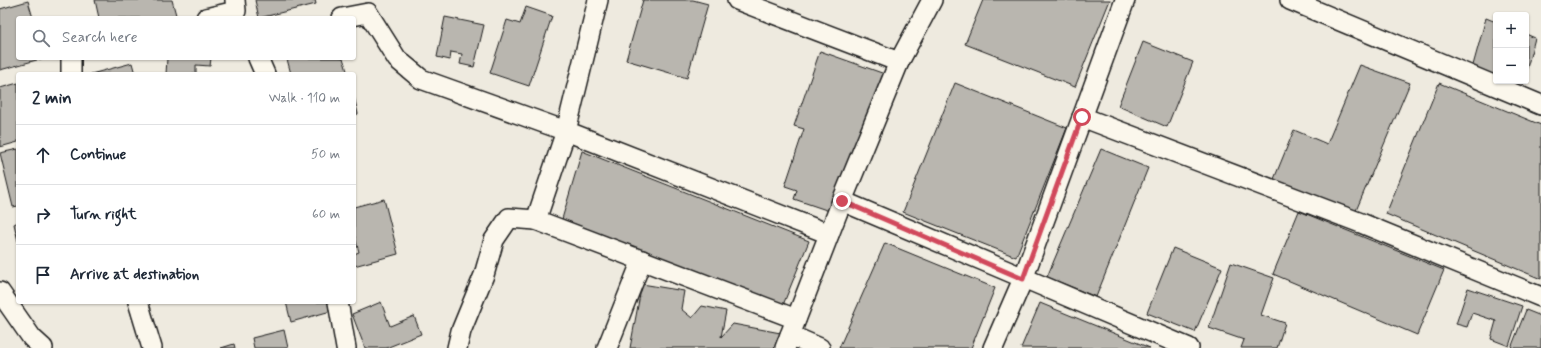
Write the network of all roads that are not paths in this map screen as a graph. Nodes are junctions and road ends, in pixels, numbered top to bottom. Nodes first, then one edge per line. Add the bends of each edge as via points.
1 (598, 0) edge
2 (737, 0) edge
3 (932, 0) edge
4 (1125, 0) edge
5 (1290, 0) edge
6 (367, 6) edge
7 (237, 10) edge
8 (214, 16) edge
9 (346, 16) edge
10 (71, 60) edge
11 (259, 60) edge
12 (899, 62) junction
13 (71, 72) edge
14 (264, 72) edge
15 (1541, 105) edge
16 (1082, 117) junction
17 (566, 131) junction
18 (842, 201) junction
19 (536, 220) junction
20 (829, 234) junction
21 (642, 260) junction
22 (1023, 279) junction
23 (0, 292) edge
24 (1541, 297) edge
25 (139, 304) edge
26 (338, 304) edge
27 (791, 334) edge
28 (43, 348) edge
29 (152, 348) edge
30 (346, 348) edge
31 (457, 348) edge
32 (608, 348) edge
33 (820, 348) edge
34 (994, 348) edge
35 (1189, 348) edge

1 - 17 street
2 - 12 street
3 - 12 street
4 - 16 street
5 - 15 street
6 - 9 street
6 - 17 street via 397,59 421,79
7 - 8 street
10 - 13 street
11 - 14 street
12 - 18 street
16 - 22 street
16 - 24 street via 1361,223
17 - 19 street
17 - 20 street
18 - 20 street
18 - 22 street
19 - 21 street
19 - 31 street via 508,218 494,240
20 - 27 street
21 - 27 street
21 - 32 street
22 - 34 street
22 - 35 street
23 - 28 street via 32,338
25 - 29 street
26 - 30 street
27 - 33 street

